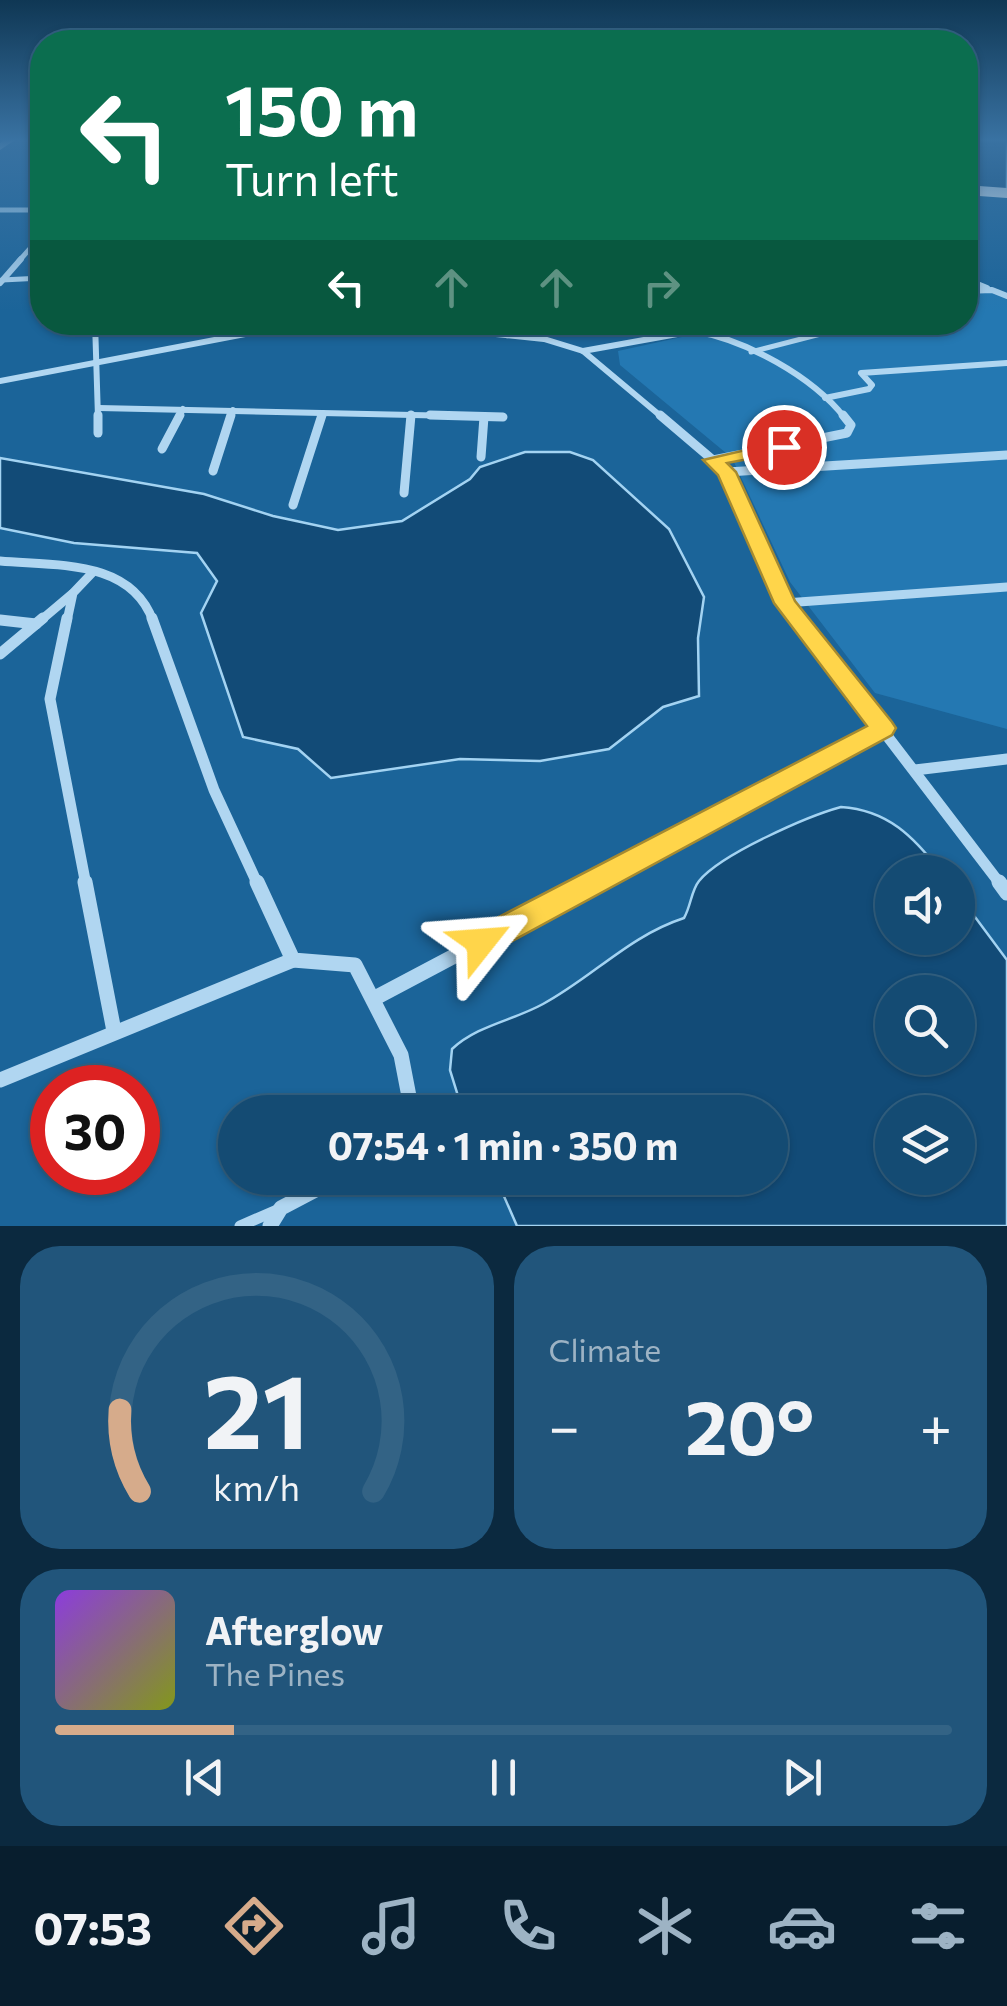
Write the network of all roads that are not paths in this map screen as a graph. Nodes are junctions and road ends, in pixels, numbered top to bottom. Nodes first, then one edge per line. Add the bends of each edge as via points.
1 (0, 210) edge
2 (30, 210) edge
3 (30, 248) edge
4 (30, 279) edge
5 (1, 281) edge
6 (978, 284) edge
7 (992, 290) junction
8 (978, 291) edge
9 (1007, 296) edge
10 (95, 335) edge
11 (245, 335) edge
12 (499, 335) edge
13 (672, 335) edge
14 (715, 335) edge
15 (817, 335) edge
16 (508, 336) joint
17 (583, 351) junction
18 (751, 352) junction
19 (1007, 362) edge
20 (96, 366) junction
21 (0, 380) edge
22 (824, 398) junction
23 (98, 408) junction
24 (183, 409) junction
25 (233, 410) junction
26 (323, 413) junction
27 (411, 415) junction
28 (484, 417) junction
29 (503, 417) dead end
30 (98, 432) dead end
31 (162, 448) dead end
32 (1007, 456) edge
33 (481, 457) dead end
34 (713, 460) junction
35 (213, 470) dead end
36 (727, 472) junction
37 (404, 493) dead end
38 (293, 504) dead end
39 (0, 561) edge
40 (93, 572) junction
41 (1007, 587) edge
42 (73, 593) junction
43 (785, 603) junction
44 (0, 620) edge
45 (36, 624) junction
46 (0, 654) edge
47 (883, 728) junction
48 (1007, 759) edge
49 (915, 770) junction
50 (1007, 893) edge
51 (293, 960) junction
52 (375, 998) junction
53 (114, 1031) junction
54 (0, 1080) edge
55 (412, 1095) edge
56 (306, 1195) edge
57 (282, 1208) junction
58 (240, 1226) edge
59 (270, 1226) edge

1 - 2 street
3 - 5 street
4 - 5 lane
6 - 7 street
7 - 8 street
7 - 9 street
10 - 20 street
11 - 20 street
12 - 16 street
13 - 17 street
14 - 18 street
15 - 18 lane
16 - 17 street
17 - 34 street
18 - 22 street
19 - 22 street via 861,373 869,389
20 - 21 street
20 - 23 street
22 - 34 street via 848,419 847,433
23 - 24 street
23 - 30 street
24 - 25 street
24 - 31 street
25 - 26 street
25 - 35 street
26 - 27 street
26 - 38 street
27 - 28 street
27 - 37 street
28 - 29 street
28 - 33 street
32 - 36 street
34 - 36 street
36 - 43 street
39 - 40 street
40 - 42 street
40 - 51 street via 123,578 144,599 214,790
41 - 43 street
42 - 45 street
42 - 53 street via 50,699
43 - 47 street
44 - 45 street
45 - 46 street
47 - 49 street
47 - 52 street
48 - 49 street
49 - 50 street
51 - 52 street via 355,965
51 - 53 street
52 - 55 street
53 - 54 street
56 - 57 street
57 - 58 lane
57 - 59 street

